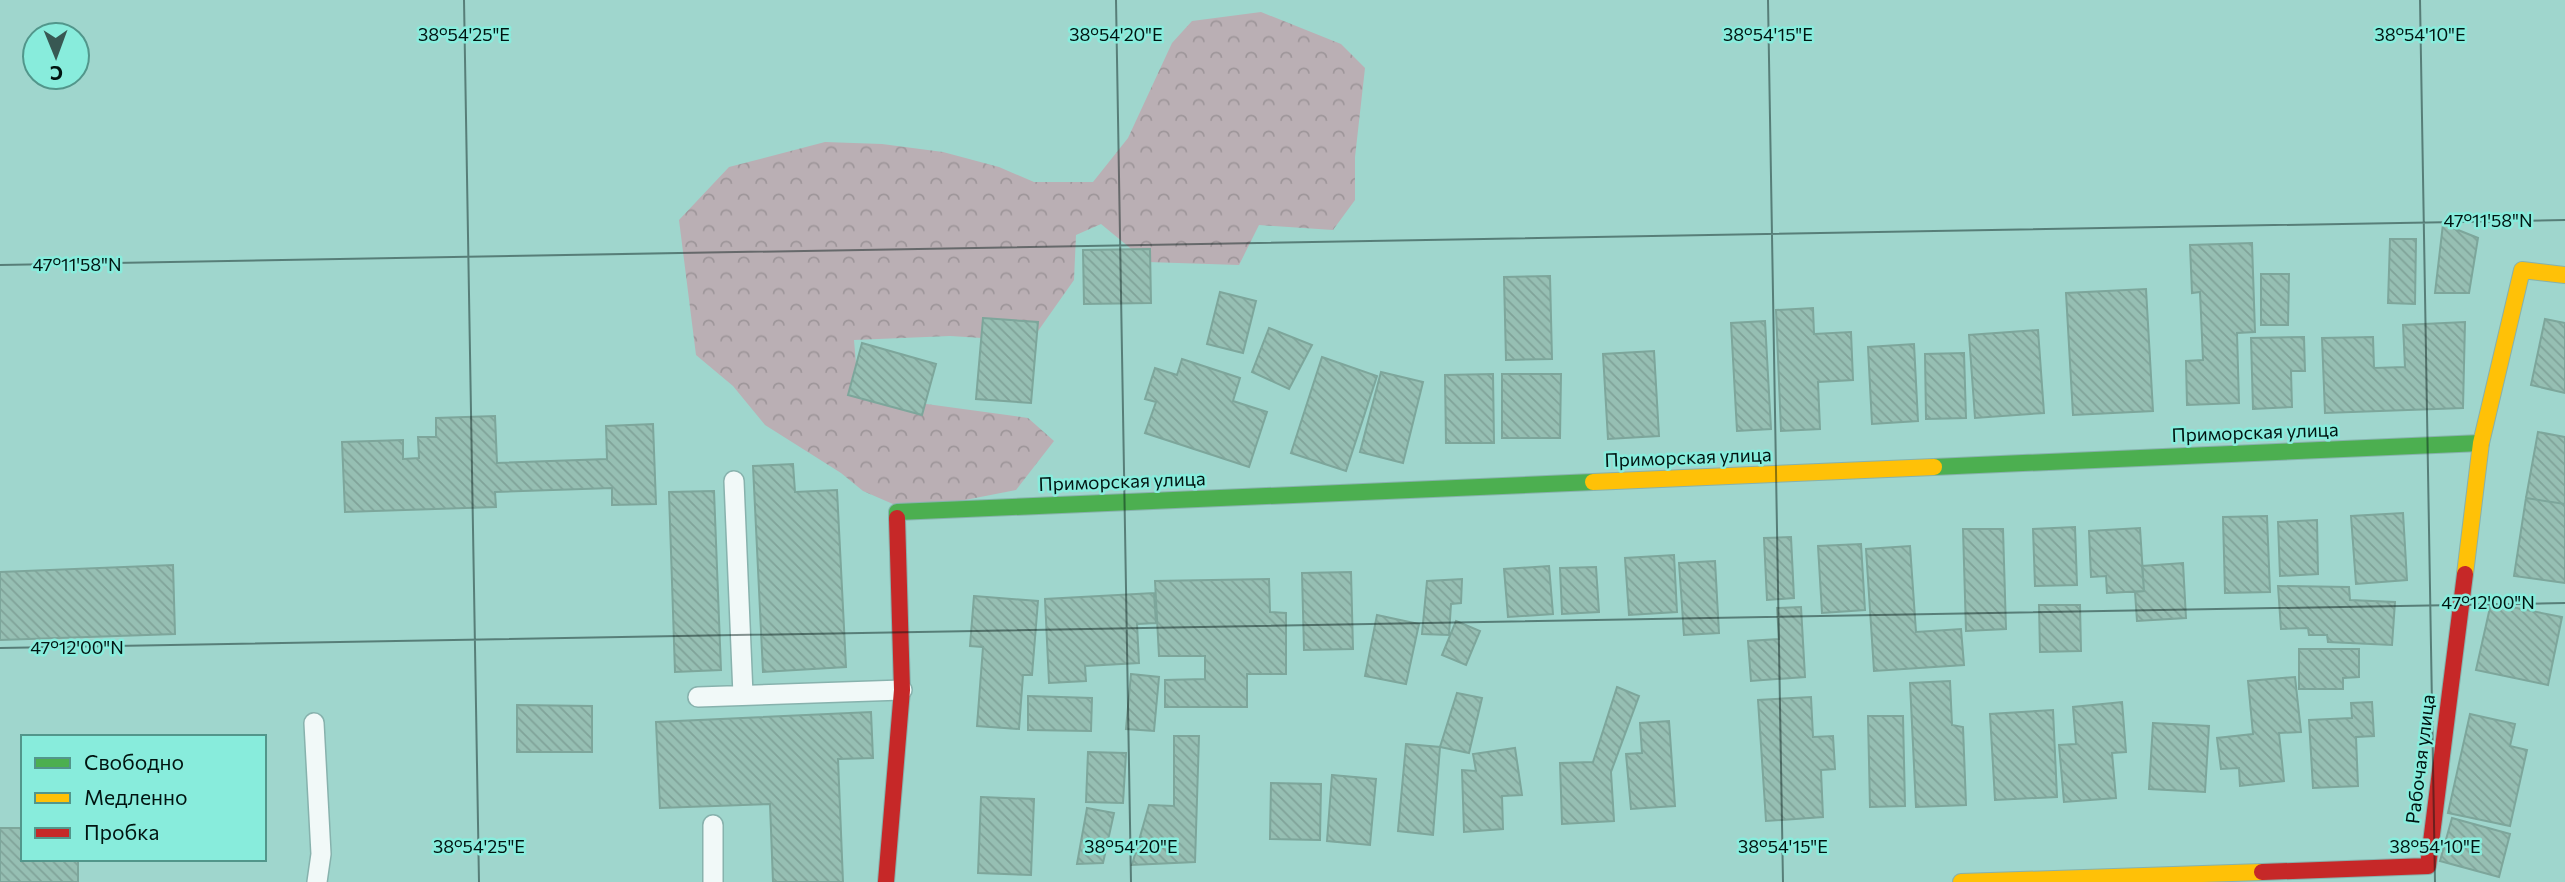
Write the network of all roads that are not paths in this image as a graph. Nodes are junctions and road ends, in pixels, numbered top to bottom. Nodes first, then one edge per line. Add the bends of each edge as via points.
1 (2565, 275) edge
2 (2481, 443) junction
3 (734, 481) dead end
4 (902, 691) junction
5 (743, 695) junction
6 (698, 697) dead end
7 (314, 723) dead end
8 (713, 825) dead end
9 (317, 882) edge
10 (713, 882) edge
11 (886, 882) edge
12 (1961, 882) edge

1 - 2 street via 2522,270
2 - 4 street, Приморская улица via 897,512
2 - 12 street, Рабочая улица via 2428,866
3 - 5 lane
4 - 5 lane
4 - 11 street
5 - 6 lane
7 - 9 lane via 321,854
8 - 10 lane

